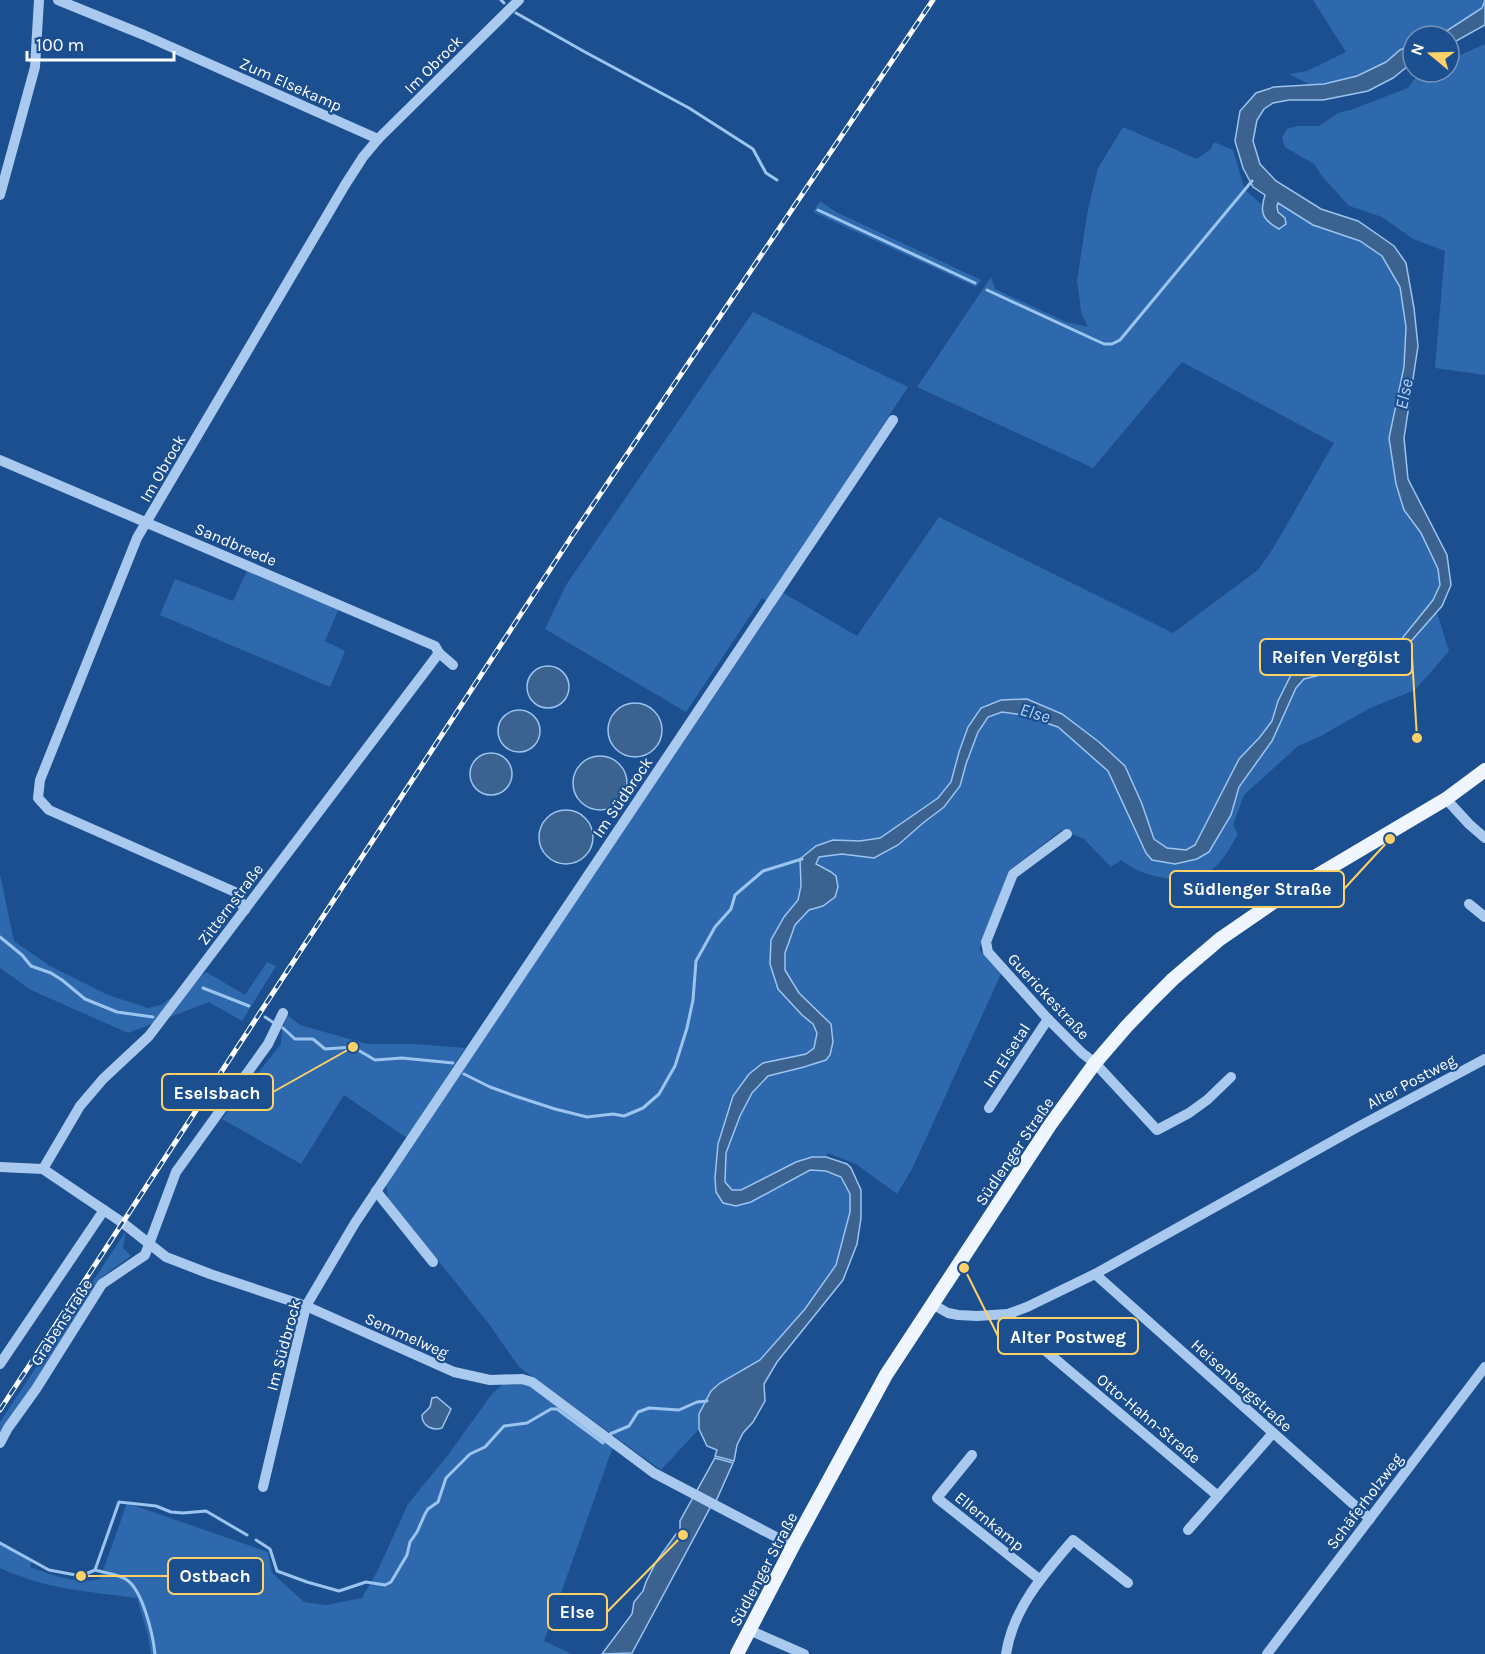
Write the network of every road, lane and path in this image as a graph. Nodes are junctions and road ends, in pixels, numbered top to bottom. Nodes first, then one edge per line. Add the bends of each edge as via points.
1 (39, 0) edge
2 (58, 0) edge
3 (519, 0) edge
4 (378, 139) junction
5 (0, 195) edge
6 (893, 420) dead end
7 (0, 460) edge
8 (147, 523) junction
9 (438, 653) junction
10 (453, 665) dead end
11 (1485, 770) edge
12 (1446, 799) junction
13 (1066, 834) dead end
14 (1485, 838) edge
15 (1469, 904) dead end
16 (245, 910) junction
17 (1485, 917) edge
18 (284, 1013) dead end
19 (1048, 1019) junction
20 (1485, 1059) edge
21 (1095, 1063) junction
22 (1231, 1077) dead end
23 (989, 1108) dead end
24 (0, 1167) edge
25 (43, 1169) junction
26 (376, 1191) junction
27 (104, 1210) junction
28 (150, 1244) junction
29 (434, 1262) dead end
30 (1095, 1274) junction
31 (932, 1304) junction
32 (306, 1306) junction
33 (1008, 1314) junction
34 (5, 1346) edge
35 (0, 1364) edge
36 (1485, 1367) edge
37 (1273, 1433) junction
38 (0, 1443) edge
39 (972, 1455) dead end
40 (263, 1487) dead end
41 (1218, 1496) junction
42 (1370, 1519) junction
43 (1188, 1530) dead end
44 (793, 1546) junction
45 (1039, 1580) junction
46 (1128, 1583) dead end
47 (749, 1630) junction
48 (737, 1654) edge
49 (804, 1654) edge
50 (1006, 1654) edge
51 (1267, 1654) edge

1 - 5 street via 35,67
2 - 4 street, Zum Elsekamp
3 - 4 street, Im Obrock
4 - 8 street, Im Obrock via 345,186
6 - 26 street, Im Südbrock
7 - 8 street, Sandbreede
8 - 9 street, Sandbreede via 435,646
8 - 16 street, Im Obrock via 137,538 40,780 38,798 49,810 235,892
9 - 10 street, Sandbreede
9 - 16 street, Zitternstraße
11 - 12 main road, Südlenger Straße
12 - 14 street
12 - 21 main road, Südlenger Straße via 1284,895 1220,939 1157,994
13 - 19 street, Guerickestraße via 1014,874 986,942 988,952
15 - 17 street
16 - 25 street, Zitternstraße via 149,1036 80,1106
18 - 28 street, Grabenstraße via 268,1044 176,1172
19 - 21 street, Guerickestraße
19 - 23 street, Im Elsetal
20 - 30 street, Alter Postweg
21 - 22 street, Guerickestraße via 1157,1130 1208,1100
21 - 31 main road, Südlenger Straße
24 - 25 street
25 - 27 street, Semmelweg
26 - 29 street
26 - 32 street, Im Südbrock
27 - 28 street, Semmelweg
27 - 34 street
28 - 32 street, Semmelweg via 166,1257
28 - 38 street, Grabenstraße via 145,1255 102,1284
30 - 33 street, Alter Postweg
30 - 37 street, Heisenbergstraße
31 - 33 street, Alter Postweg via 958,1315
31 - 44 main road, Südlenger Straße via 886,1376
32 - 40 street, Im Südbrock
32 - 44 street, Semmelweg via 454,1372 489,1380 532,1382 654,1473
33 - 41 street, Otto-Hahn-Straße via 1015,1325
34 - 35 street
36 - 42 street, Schäferholzweg
37 - 41 street
37 - 42 street, Heisenbergstraße
39 - 45 street, Ellernkamp via 937,1498
41 - 43 street
42 - 51 street, Schäferholzweg
44 - 47 main road, Südlenger Straße
45 - 46 street via 1073,1540
45 - 50 street via 1019,1611
47 - 48 main road, Südlenger Straße
47 - 49 street

